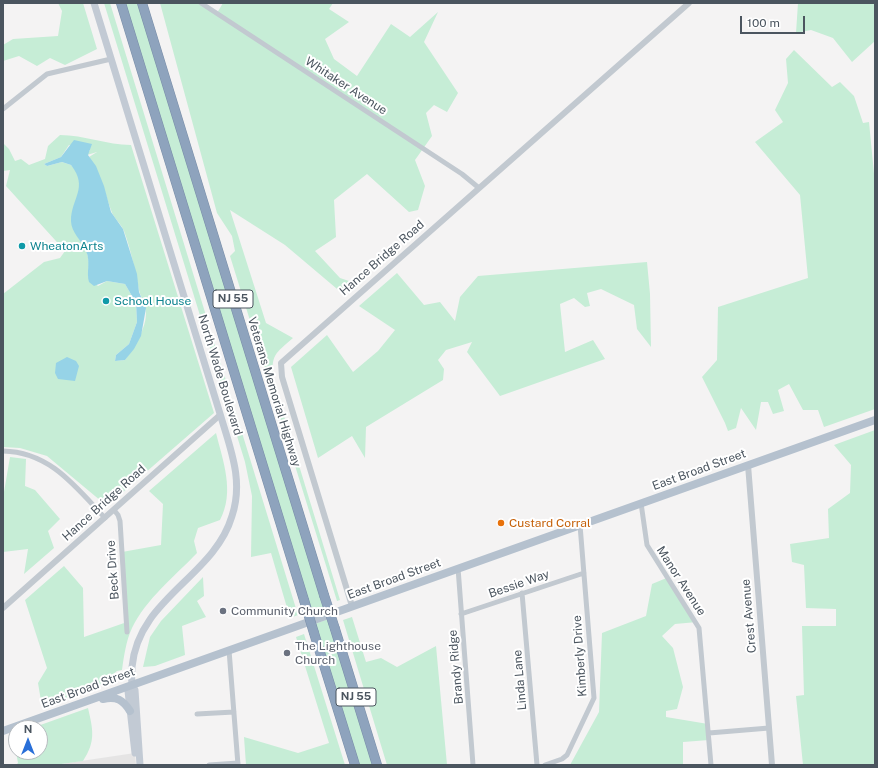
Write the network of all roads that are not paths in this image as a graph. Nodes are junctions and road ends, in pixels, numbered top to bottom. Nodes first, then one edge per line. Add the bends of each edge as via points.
1 (94, 3) edge
2 (121, 3) edge
3 (142, 3) edge
4 (201, 3) edge
5 (689, 3) edge
6 (111, 59) junction
7 (3, 109) edge
8 (479, 188) junction
9 (220, 415) junction
10 (875, 420) edge
11 (3, 451) edge
12 (748, 465) junction
13 (641, 503) junction
14 (114, 510) junction
15 (105, 518) junction
16 (580, 525) junction
17 (458, 568) junction
18 (584, 573) junction
19 (522, 593) junction
20 (352, 606) junction
21 (3, 608) edge
22 (461, 614) junction
23 (127, 632) dead end
24 (229, 650) junction
25 (132, 685) junction
26 (91, 700) junction
27 (130, 711) junction
28 (234, 712) junction
29 (197, 714) dead end
30 (769, 728) junction
31 (3, 731) edge
32 (709, 733) junction
33 (238, 764) edge
34 (136, 765) edge
35 (140, 765) edge
36 (209, 765) edge
37 (355, 765) edge
38 (377, 765) edge
39 (473, 765) edge
40 (537, 765) edge
41 (545, 765) edge
42 (712, 765) edge
43 (772, 765) edge

1 - 6 main road, North Wade Boulevard
2 - 37 highway, NJ 55, bridge
3 - 38 highway, Veterans Memorial Highway / NJ 55, bridge
4 - 8 street, Whitaker Avenue via 462,174
5 - 8 street, Hance Bridge Road
6 - 7 street via 46,74
6 - 9 main road, North Wade Boulevard
8 - 20 street, Hance Bridge Road via 281,363 282,377
9 - 14 street, Hance Bridge Road
9 - 25 main road, North Wade Boulevard via 236,468 237,489 232,516 214,550 156,610 140,633 134,653
10 - 12 main road, East Broad Street
11 - 15 street via 33,456 57,468
12 - 13 main road, East Broad Street
12 - 30 street, Crest Avenue
13 - 16 main road, East Broad Street
13 - 32 street, Manor Avenue via 647,545 699,628
14 - 15 street, Hance Bridge Road
14 - 23 street, Beck Drive via 120,521
15 - 21 street, Hance Bridge Road
16 - 17 main road, East Broad Street
16 - 18 street, Kimberly Drive
17 - 20 main road, East Broad Street
17 - 22 street, Brandy Ridge
18 - 19 street, Bessie Way
18 - 41 street, Kimberly Drive via 594,698 567,755
19 - 22 street, Bessie Way
19 - 40 street, Linda Lane
20 - 24 main road, East Broad Street
22 - 39 street, Brandy Ridge
24 - 25 main road, East Broad Street
24 - 28 street
25 - 26 main road, East Broad Street
25 - 27 main road, North Wade Boulevard via 128,691
25 - 35 main road, North Wade Boulevard via 135,690
26 - 27 main road via 119,698
26 - 31 main road, East Broad Street
27 - 34 main road, North Wade Boulevard
28 - 29 street
28 - 33 street
30 - 32 street
30 - 43 street, Crest Avenue
32 - 42 street, Manor Avenue
33 - 36 street

